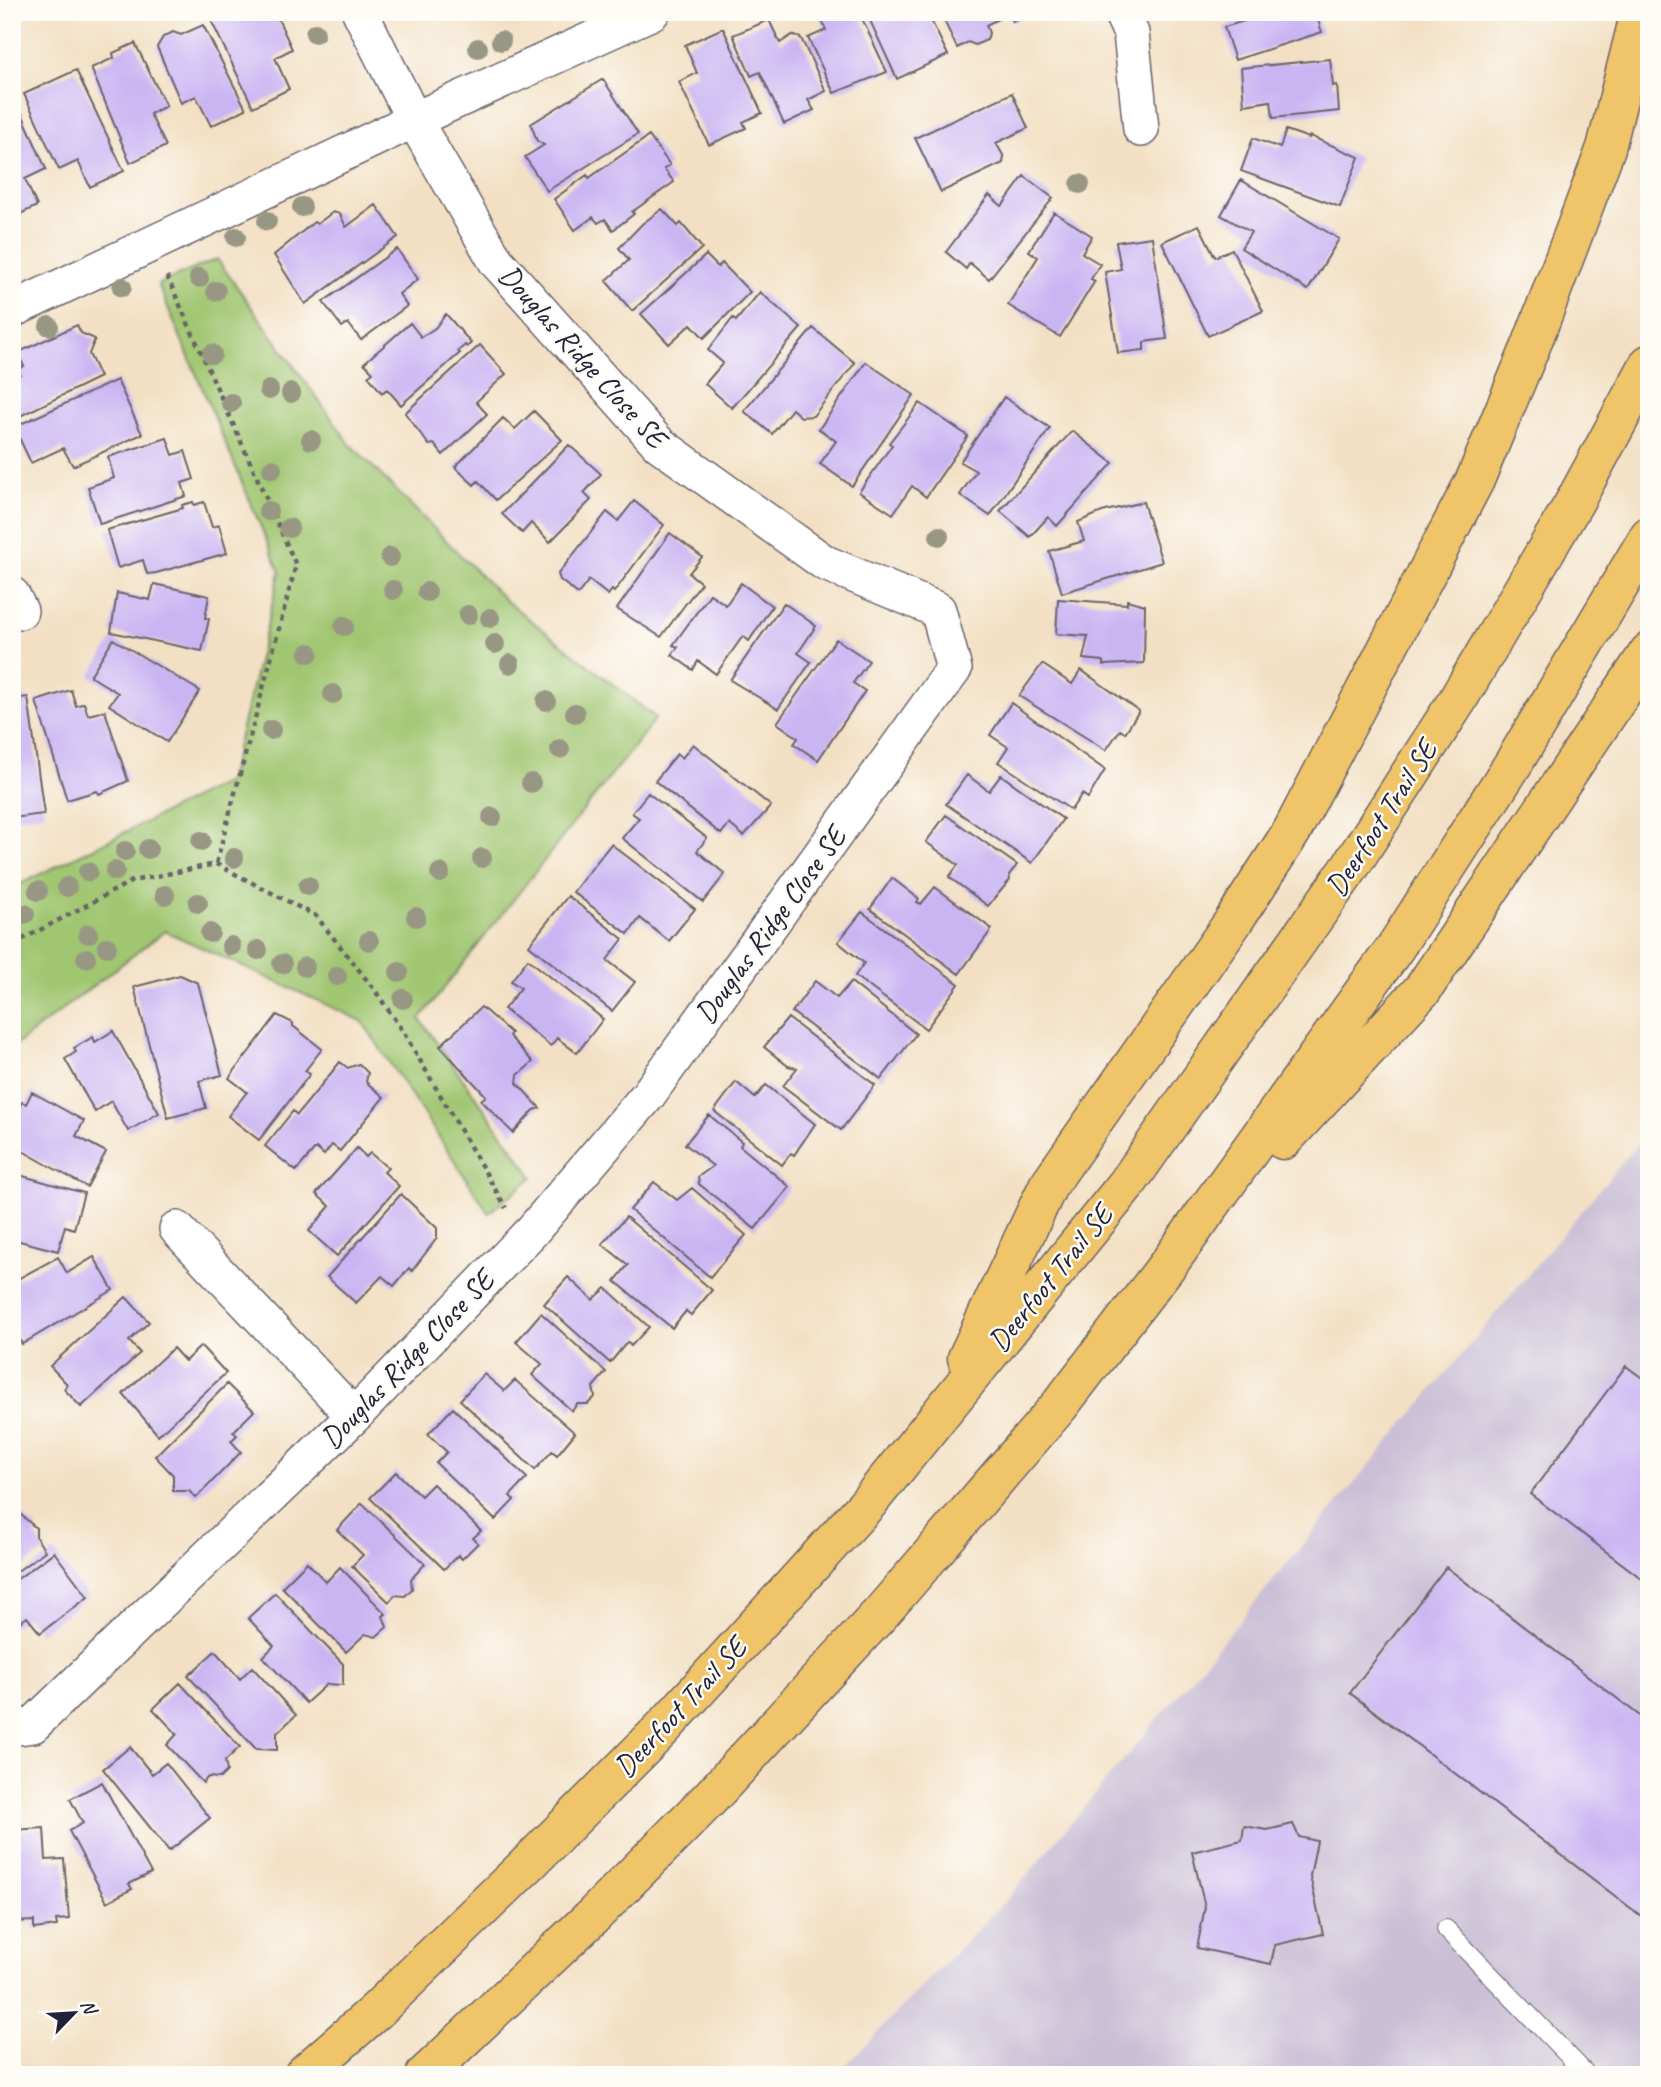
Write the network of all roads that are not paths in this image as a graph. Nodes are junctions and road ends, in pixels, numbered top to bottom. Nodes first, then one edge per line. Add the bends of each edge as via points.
1 (360, 12) edge
2 (652, 12) edge
3 (1121, 12) edge
4 (1640, 12) edge
5 (414, 120) junction
6 (1141, 130) dead end
7 (12, 310) edge
8 (1649, 364) edge
9 (1649, 536) edge
10 (1649, 652) edge
11 (177, 1229) dead end
12 (1172, 1259) junction
13 (940, 1414) junction
14 (354, 1416) junction
15 (12, 1728) edge
16 (593, 1916) junction
17 (1446, 1929) dead end
18 (303, 2075) edge
19 (425, 2075) edge
20 (455, 2075) edge
21 (1587, 2075) edge

1 - 5 street, Douglas Ridge Close SE
2 - 5 street
3 - 6 street via 1131,33
4 - 13 highway via 1606,148 1531,346 1463,504 1292,831 1048,1186
5 - 7 street
5 - 14 street, Douglas Ridge Close SE via 496,261 659,444 825,563 938,610 954,669 648,1095 532,1231
8 - 13 highway, Deerfoot Trail SE via 1464,689 1350,867 1126,1185
9 - 12 highway via 1513,764 1395,948
10 - 12 highway via 1423,989
11 - 14 street
12 - 16 highway via 1060,1405 881,1613
13 - 18 highway, Deerfoot Trail SE via 867,1503 663,1728 503,1889
14 - 15 street, Douglas Ridge Close SE via 33,1726
16 - 19 highway
16 - 20 highway
17 - 21 lane

